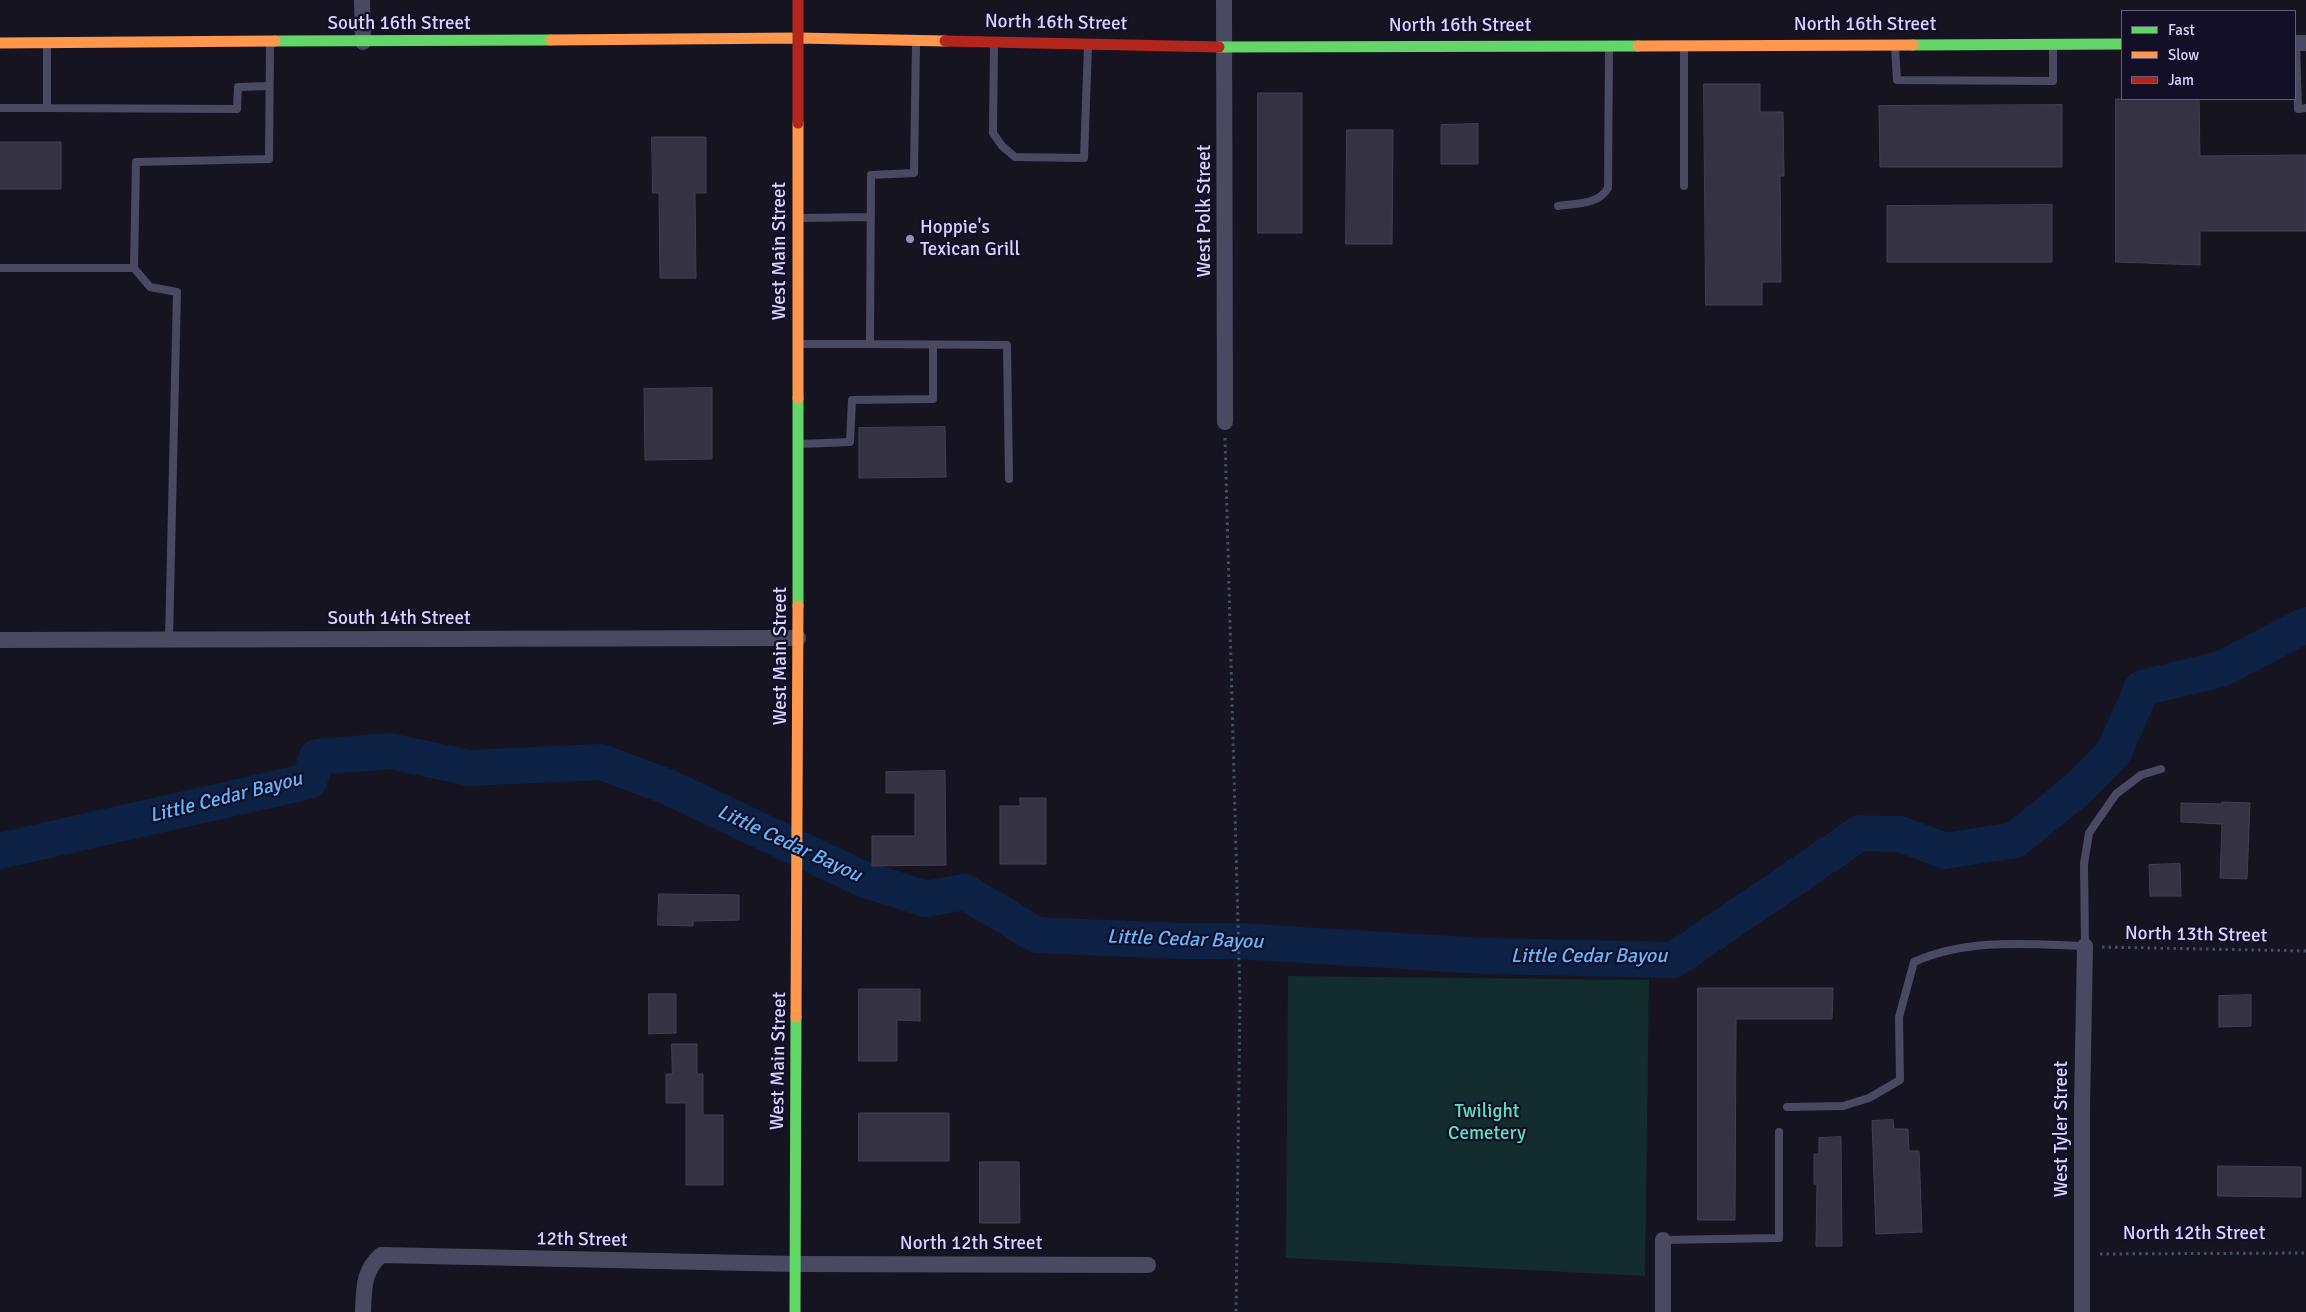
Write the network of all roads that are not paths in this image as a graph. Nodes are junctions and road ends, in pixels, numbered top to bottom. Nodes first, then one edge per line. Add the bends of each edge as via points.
1 (362, 0) edge
2 (798, 0) edge
3 (807, 0) edge
4 (1224, 0) edge
5 (785, 8) dead end
6 (798, 38) junction
7 (916, 40) junction
8 (270, 42) junction
9 (363, 42) junction
10 (994, 42) junction
11 (0, 43) edge
12 (48, 43) junction
13 (2299, 43) edge
14 (1088, 44) junction
15 (1895, 44) junction
16 (2053, 44) junction
17 (2121, 44) edge
18 (1684, 45) junction
19 (1608, 46) junction
20 (1225, 47) junction
21 (269, 86) junction
22 (0, 108) edge
23 (47, 108) junction
24 (2306, 108) edge
25 (1684, 186) dead end
26 (1558, 206) dead end
27 (870, 217) junction
28 (798, 218) junction
29 (0, 268) edge
30 (134, 268) junction
31 (797, 344) junction
32 (870, 344) junction
33 (934, 345) junction
34 (1225, 422) road end
35 (798, 444) junction
36 (1009, 479) dead end
37 (798, 638) junction
38 (0, 640) edge
39 (169, 640) junction
40 (2161, 769) dead end
41 (2085, 946) junction
42 (1787, 1107) dead end
43 (1779, 1132) dead end
44 (1663, 1240) joint
45 (794, 1264) junction
46 (1148, 1265) dead end
47 (363, 1312) edge
48 (795, 1312) edge
49 (1663, 1312) edge
50 (2082, 1312) edge

1 - 9 street
2 - 6 street, West Main Street
3 - 6 street
4 - 20 street, West Polk Street
5 - 6 street
6 - 7 street, North 16th Street
6 - 9 street, South 16th Street
6 - 28 street, West Main Street
7 - 10 street, North 16th Street
7 - 27 lane via 914,173 871,175
8 - 9 street, South 16th Street
8 - 12 street, South 16th Street
8 - 21 lane
10 - 14 street, North 16th Street
10 - 14 lane via 994,133 1002,146 1015,157 1084,158
11 - 12 street, South 16th Street
12 - 23 lane
13 - 24 lane via 2298,108
14 - 20 street, North 16th Street
15 - 16 street, North 16th Street
15 - 16 lane via 1897,80 2053,81
15 - 18 street, North 16th Street
16 - 17 street, North 16th Street
18 - 19 street, North 16th Street
18 - 25 lane
19 - 20 street, North 16th Street
19 - 26 lane via 1608,188 1603,197 1595,201
20 - 34 street, West Polk Street
21 - 23 lane via 238,87 238,109
21 - 30 lane via 269,159 136,162
22 - 23 lane
27 - 28 lane
27 - 32 lane
28 - 31 street, West Main Street
29 - 30 lane
30 - 39 lane via 150,287 177,292
31 - 32 lane
31 - 35 street, West Main Street
32 - 33 lane
33 - 35 lane via 932,399 852,400 850,442
33 - 36 lane via 1007,345
35 - 37 street, West Main Street
37 - 39 street, South 14th Street
37 - 45 street, West Main Street
38 - 39 street, South 14th Street
40 - 41 lane via 2141,774 2116,794 2089,833 2084,864
41 - 42 lane via 1996,944 1935,952 1914,962 1899,1017 1900,1080 1869,1098 1843,1106
41 - 50 street, West Tyler Street
43 - 44 lane via 1779,1238
44 - 49 street
45 - 46 street, North 12th Street
45 - 47 street, 12th Street via 381,1255 371,1264 364,1282
45 - 48 street, West Main Street

